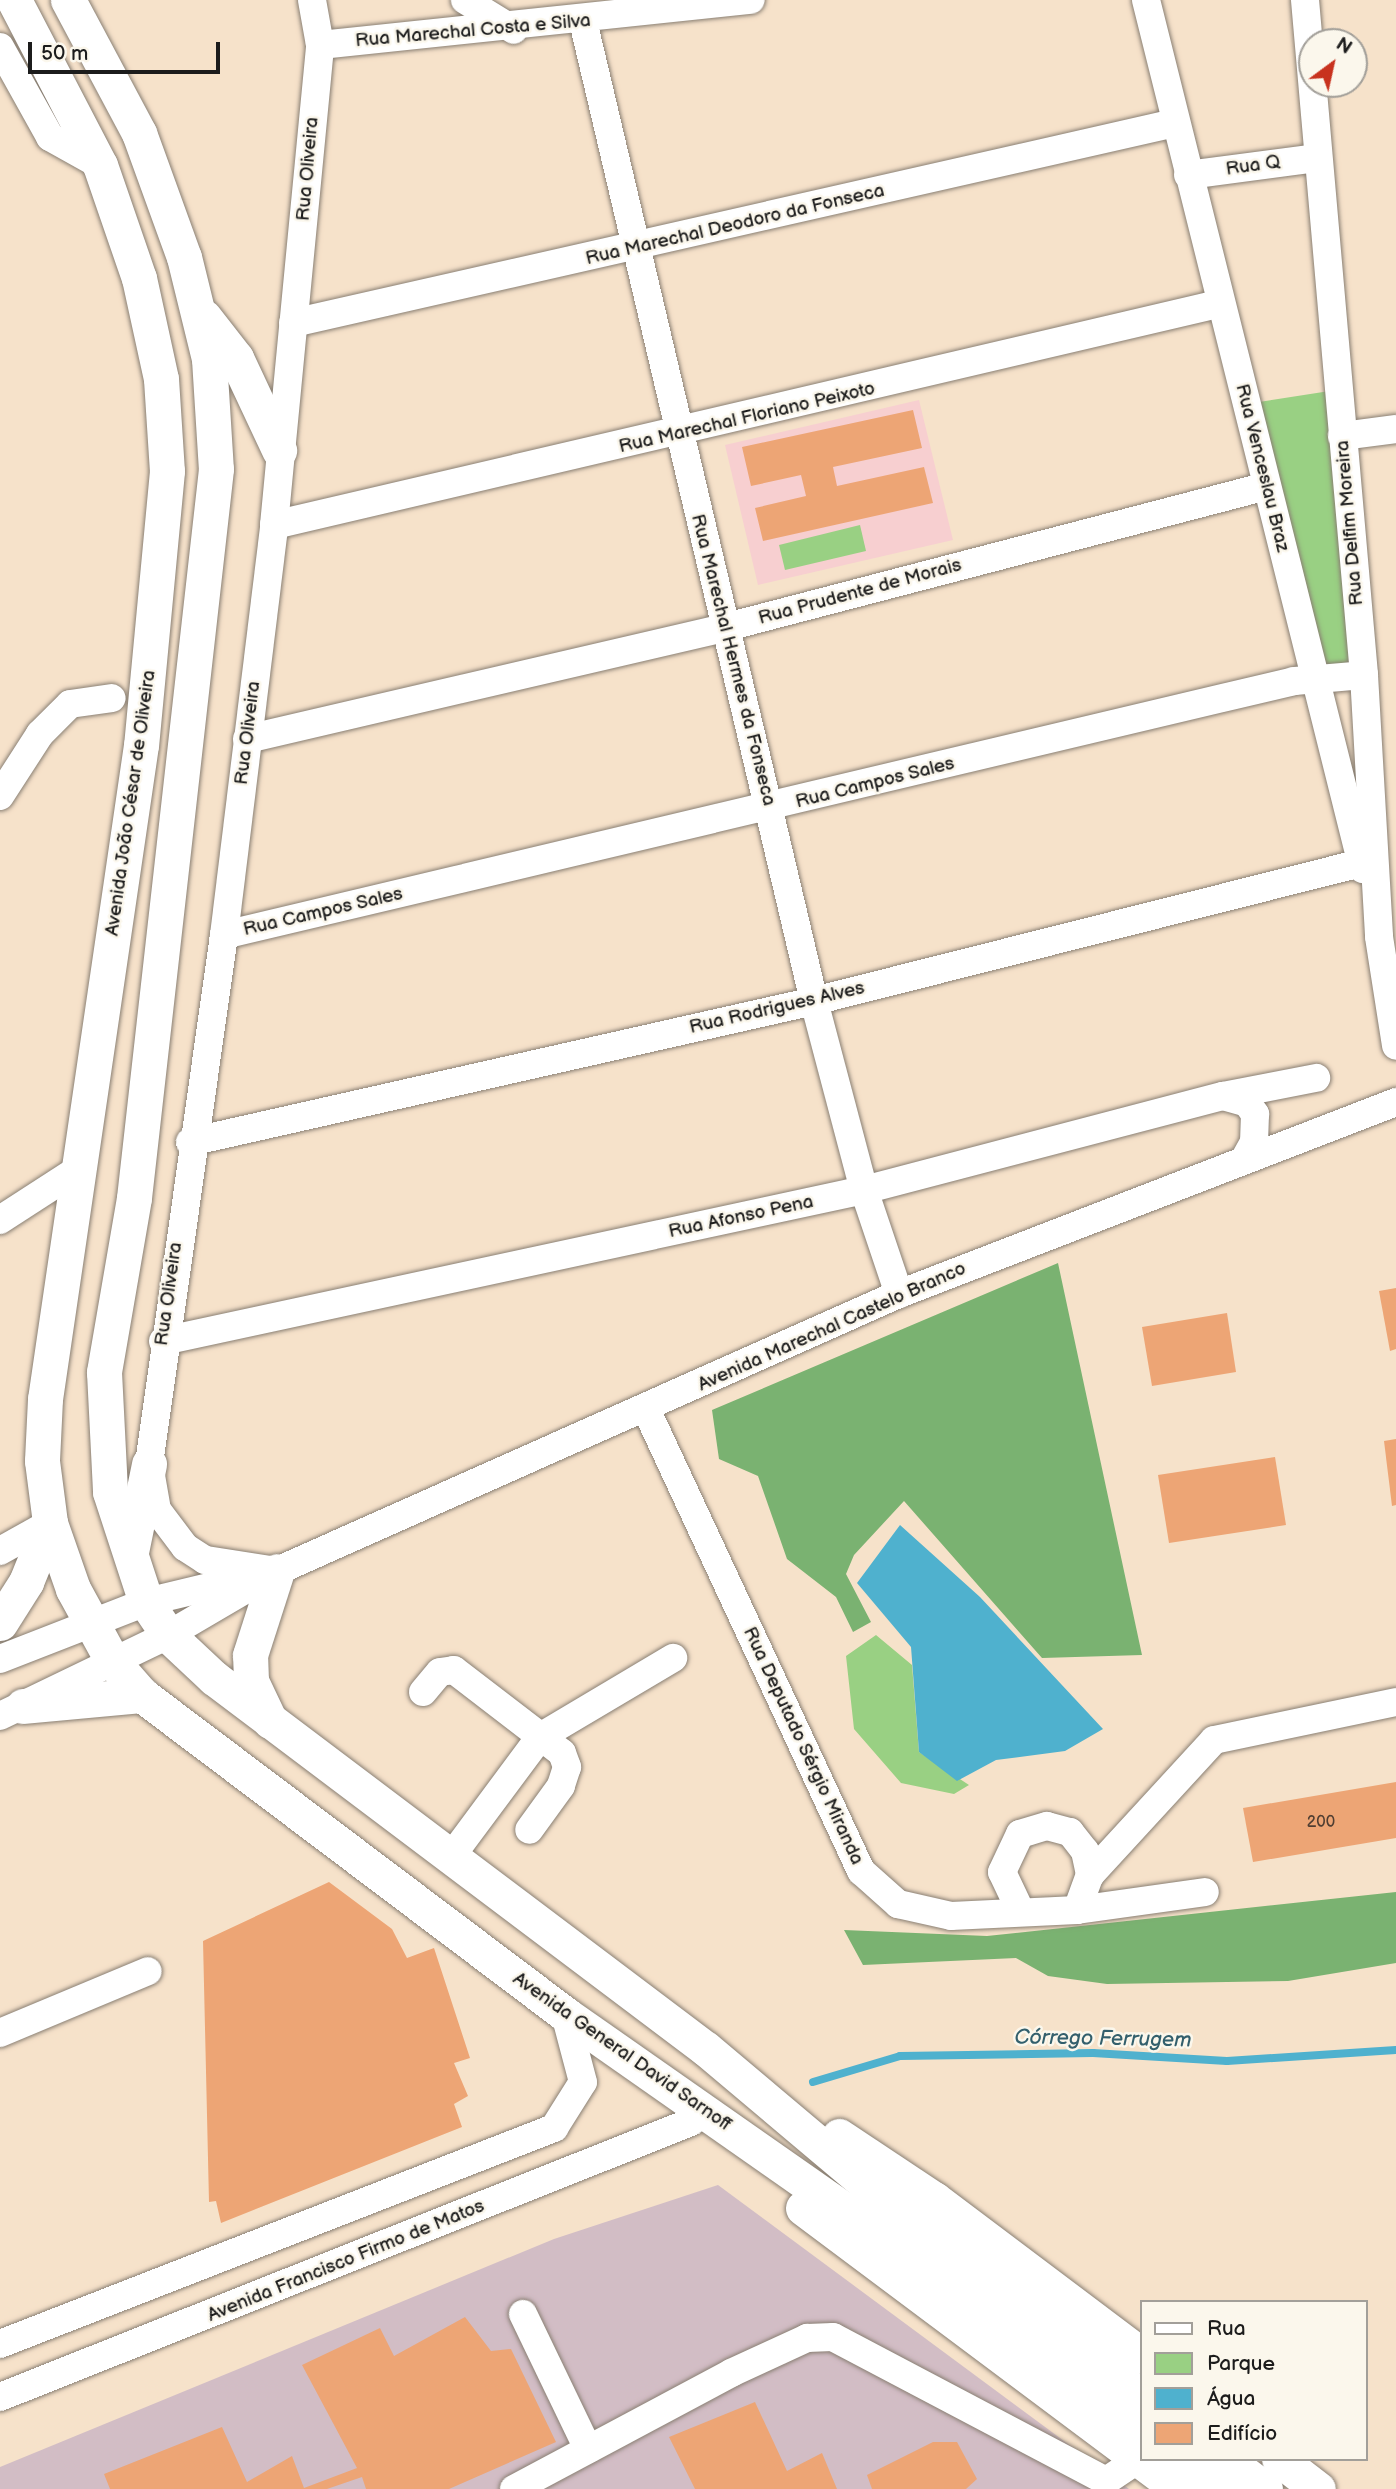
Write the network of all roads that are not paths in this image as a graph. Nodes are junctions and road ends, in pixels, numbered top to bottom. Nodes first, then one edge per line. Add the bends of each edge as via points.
1 (14, 0) edge
2 (68, 0) edge
3 (312, 0) edge
4 (466, 0) edge
5 (751, 0) edge
6 (1146, 0) edge
7 (1305, 0) edge
8 (583, 21) junction
9 (514, 30) junction
10 (320, 45) junction
11 (0, 47) edge
12 (1175, 123) junction
13 (1318, 158) junction
14 (100, 164) junction
15 (1188, 175) junction
16 (636, 248) junction
17 (1218, 304) junction
18 (197, 309) junction
19 (293, 323) junction
20 (1396, 429) edge
21 (677, 435) junction
22 (1342, 436) junction
23 (279, 450) junction
24 (1267, 486) junction
25 (274, 524) junction
26 (723, 628) junction
27 (1364, 675) junction
28 (1315, 676) junction
29 (112, 698) dead end
30 (247, 739) junction
31 (0, 796) edge
32 (771, 808) junction
33 (1361, 863) junction
34 (224, 935) junction
35 (1379, 937) junction
36 (814, 1001) junction
37 (1396, 1046) edge
38 (1316, 1078) dead end
39 (1223, 1096) junction
40 (1396, 1102) edge
41 (190, 1142) junction
42 (1245, 1158) junction
43 (80, 1168) junction
44 (864, 1190) junction
45 (0, 1220) edge
46 (899, 1294) junction
47 (163, 1341) junction
48 (646, 1409) junction
49 (149, 1464) junction
50 (50, 1522) junction
51 (0, 1551) edge
52 (130, 1559) junction
53 (276, 1571) junction
54 (146, 1602) junction
55 (0, 1623) edge
56 (90, 1623) junction
57 (168, 1635) junction
58 (673, 1658) dead end
59 (0, 1659) edge
60 (113, 1661) junction
61 (423, 1692) dead end
62 (142, 1695) junction
63 (1396, 1702) edge
64 (11, 1711) edge
65 (274, 1726) junction
66 (540, 1737) junction
67 (529, 1830) dead end
68 (453, 1854) junction
69 (1090, 1875) junction
70 (1205, 1892) dead end
71 (1077, 1910) junction
72 (1021, 1912) junction
73 (148, 1971) dead end
74 (565, 2014) junction
75 (0, 2033) edge
76 (706, 2049) junction
77 (624, 2054) junction
78 (691, 2122) junction
79 (523, 2314) dead end
80 (0, 2344) edge
81 (1140, 2354) edge
82 (1140, 2395) edge
83 (0, 2397) edge
84 (1140, 2443) edge
85 (1140, 2443) edge
86 (1140, 2445) edge
87 (588, 2448) junction
88 (1155, 2461) edge
89 (1186, 2461) edge
90 (1228, 2461) edge
91 (1282, 2461) edge
92 (564, 2477) edge
93 (1103, 2486) edge
94 (514, 2489) edge
95 (1179, 2489) edge
96 (1223, 2489) edge
97 (1265, 2489) edge
98 (1318, 2489) edge

1 - 14 main road, Avenida João César de Oliveira
2 - 18 main road via 139,133
3 - 10 street, Rua Oliveira
4 - 9 street
5 - 8 street, Rua Marechal Costa e Silva
6 - 12 street, Rua Venceslau Braz
7 - 13 street, Rua Delfim Moreira
8 - 9 street, Rua Marechal Costa e Silva
8 - 16 street, Rua Marechal Hermes da Fonseca
9 - 10 street, Rua Marechal Costa e Silva
10 - 19 street, Rua Oliveira
11 - 14 street via 50,137
12 - 15 street, Rua Venceslau Braz
12 - 16 street, Rua Marechal Deodoro da Fonseca
13 - 15 street, Rua Q
13 - 22 street, Rua Delfim Moreira
14 - 43 main road, Avenida João César de Oliveira via 142,290 161,379 167,471 141,745
15 - 17 street, Rua Venceslau Braz
16 - 19 street, Rua Marechal Deodoro da Fonseca
16 - 21 street, Rua Marechal Hermes da Fonseca
17 - 21 street, Rua Marechal Floriano Peixoto
17 - 24 street, Rua Venceslau Braz
18 - 23 main road via 236,358
18 - 52 main road via 209,359 213,536 134,1198 104,1372 110,1492
19 - 23 street, Rua Oliveira
20 - 22 street
21 - 25 street, Rua Marechal Floriano Peixoto
21 - 26 street, Rua Marechal Hermes da Fonseca
22 - 27 street, Rua Delfim Moreira
23 - 25 street, Rua Oliveira
24 - 26 street, Rua Prudente de Morais
24 - 28 street, Rua Venceslau Braz
25 - 30 street, Rua Oliveira
26 - 30 street, Rua Prudente de Morais
26 - 32 street, Rua Marechal Hermes da Fonseca
27 - 28 street, Rua Campos Sales
27 - 35 street, Rua Delfim Moreira
28 - 32 street, Rua Campos Sales
28 - 33 street, Rua Venceslau Braz
29 - 31 street via 70,704 40,734
30 - 34 street, Rua Oliveira
32 - 34 street, Rua Campos Sales
32 - 36 street, Rua Marechal Hermes da Fonseca
33 - 35 street, Rua Venceslau Braz
33 - 36 street, Rua Rodrigues Alves
34 - 41 street, Rua Oliveira
35 - 37 street, Rua Delfim Moreira
36 - 41 street, Rua Rodrigues Alves
36 - 44 street, Rua Marechal Hermes da Fonseca
38 - 39 street, Rua Afonso Pena
39 - 42 street via 1247,1103 1255,1114 1254,1142
39 - 44 street, Rua Afonso Pena
40 - 42 street, Avenida Marechal Castelo Branco
41 - 47 street, Rua Oliveira
42 - 46 street, Avenida Marechal Castelo Branco
43 - 45 street
43 - 50 main road, Avenida João César de Oliveira via 45,1399 42,1461
44 - 46 street, Rua Marechal Hermes da Fonseca
44 - 47 street, Rua Afonso Pena
46 - 48 street, Avenida Marechal Castelo Branco
47 - 49 street, Rua Oliveira
48 - 53 street, Avenida Marechal Castelo Branco
48 - 72 street, Rua Deputado Sérgio Miranda via 861,1871 898,1904 951,1916
49 - 52 main road
49 - 53 street, Rua Oliveira via 157,1510 185,1547 205,1560
50 - 51 street
50 - 55 main road via 26,1581
50 - 56 main road, Avenida João César de Oliveira
52 - 54 main road
53 - 54 street, Avenida Marechal Castelo Branco
53 - 57 street, Avenida Marechal Castelo Branco
53 - 65 main road via 250,1655 256,1693
54 - 56 street
54 - 57 main road
56 - 59 street
56 - 60 main road, Avenida General David Sarnoff
57 - 60 street
57 - 65 main road
58 - 66 street
60 - 62 main road, Avenida General David Sarnoff
60 - 64 street
61 - 66 street via 440,1672 454,1670
62 - 64 main road
62 - 74 main road, Avenida General David Sarnoff
63 - 69 street via 1214,1740
65 - 68 main road
66 - 67 street via 562,1753 567,1767
66 - 68 street
68 - 76 main road
69 - 71 street
69 - 72 street via 1085,1851 1070,1832 1047,1826 1020,1834 1002,1872
70 - 71 street, Rua Deputado Sérgio Miranda
71 - 72 street, Rua Deputado Sérgio Miranda
73 - 75 street
74 - 77 main road, Avenida General David Sarnoff
74 - 80 street via 583,2082 554,2128
76 - 81 main road via 934,2199
76 - 82 main road via 916,2226
77 - 78 main road via 643,2082
77 - 84 main road, Avenida General David Sarnoff
78 - 83 street, Avenida Francisco Firmo de Matos
78 - 85 main road
79 - 87 street
86 - 93 street
87 - 92 street
87 - 93 street via 807,2338 833,2337
88 - 95 main road
89 - 96 main road
90 - 97 main road
91 - 98 main road
92 - 94 street

